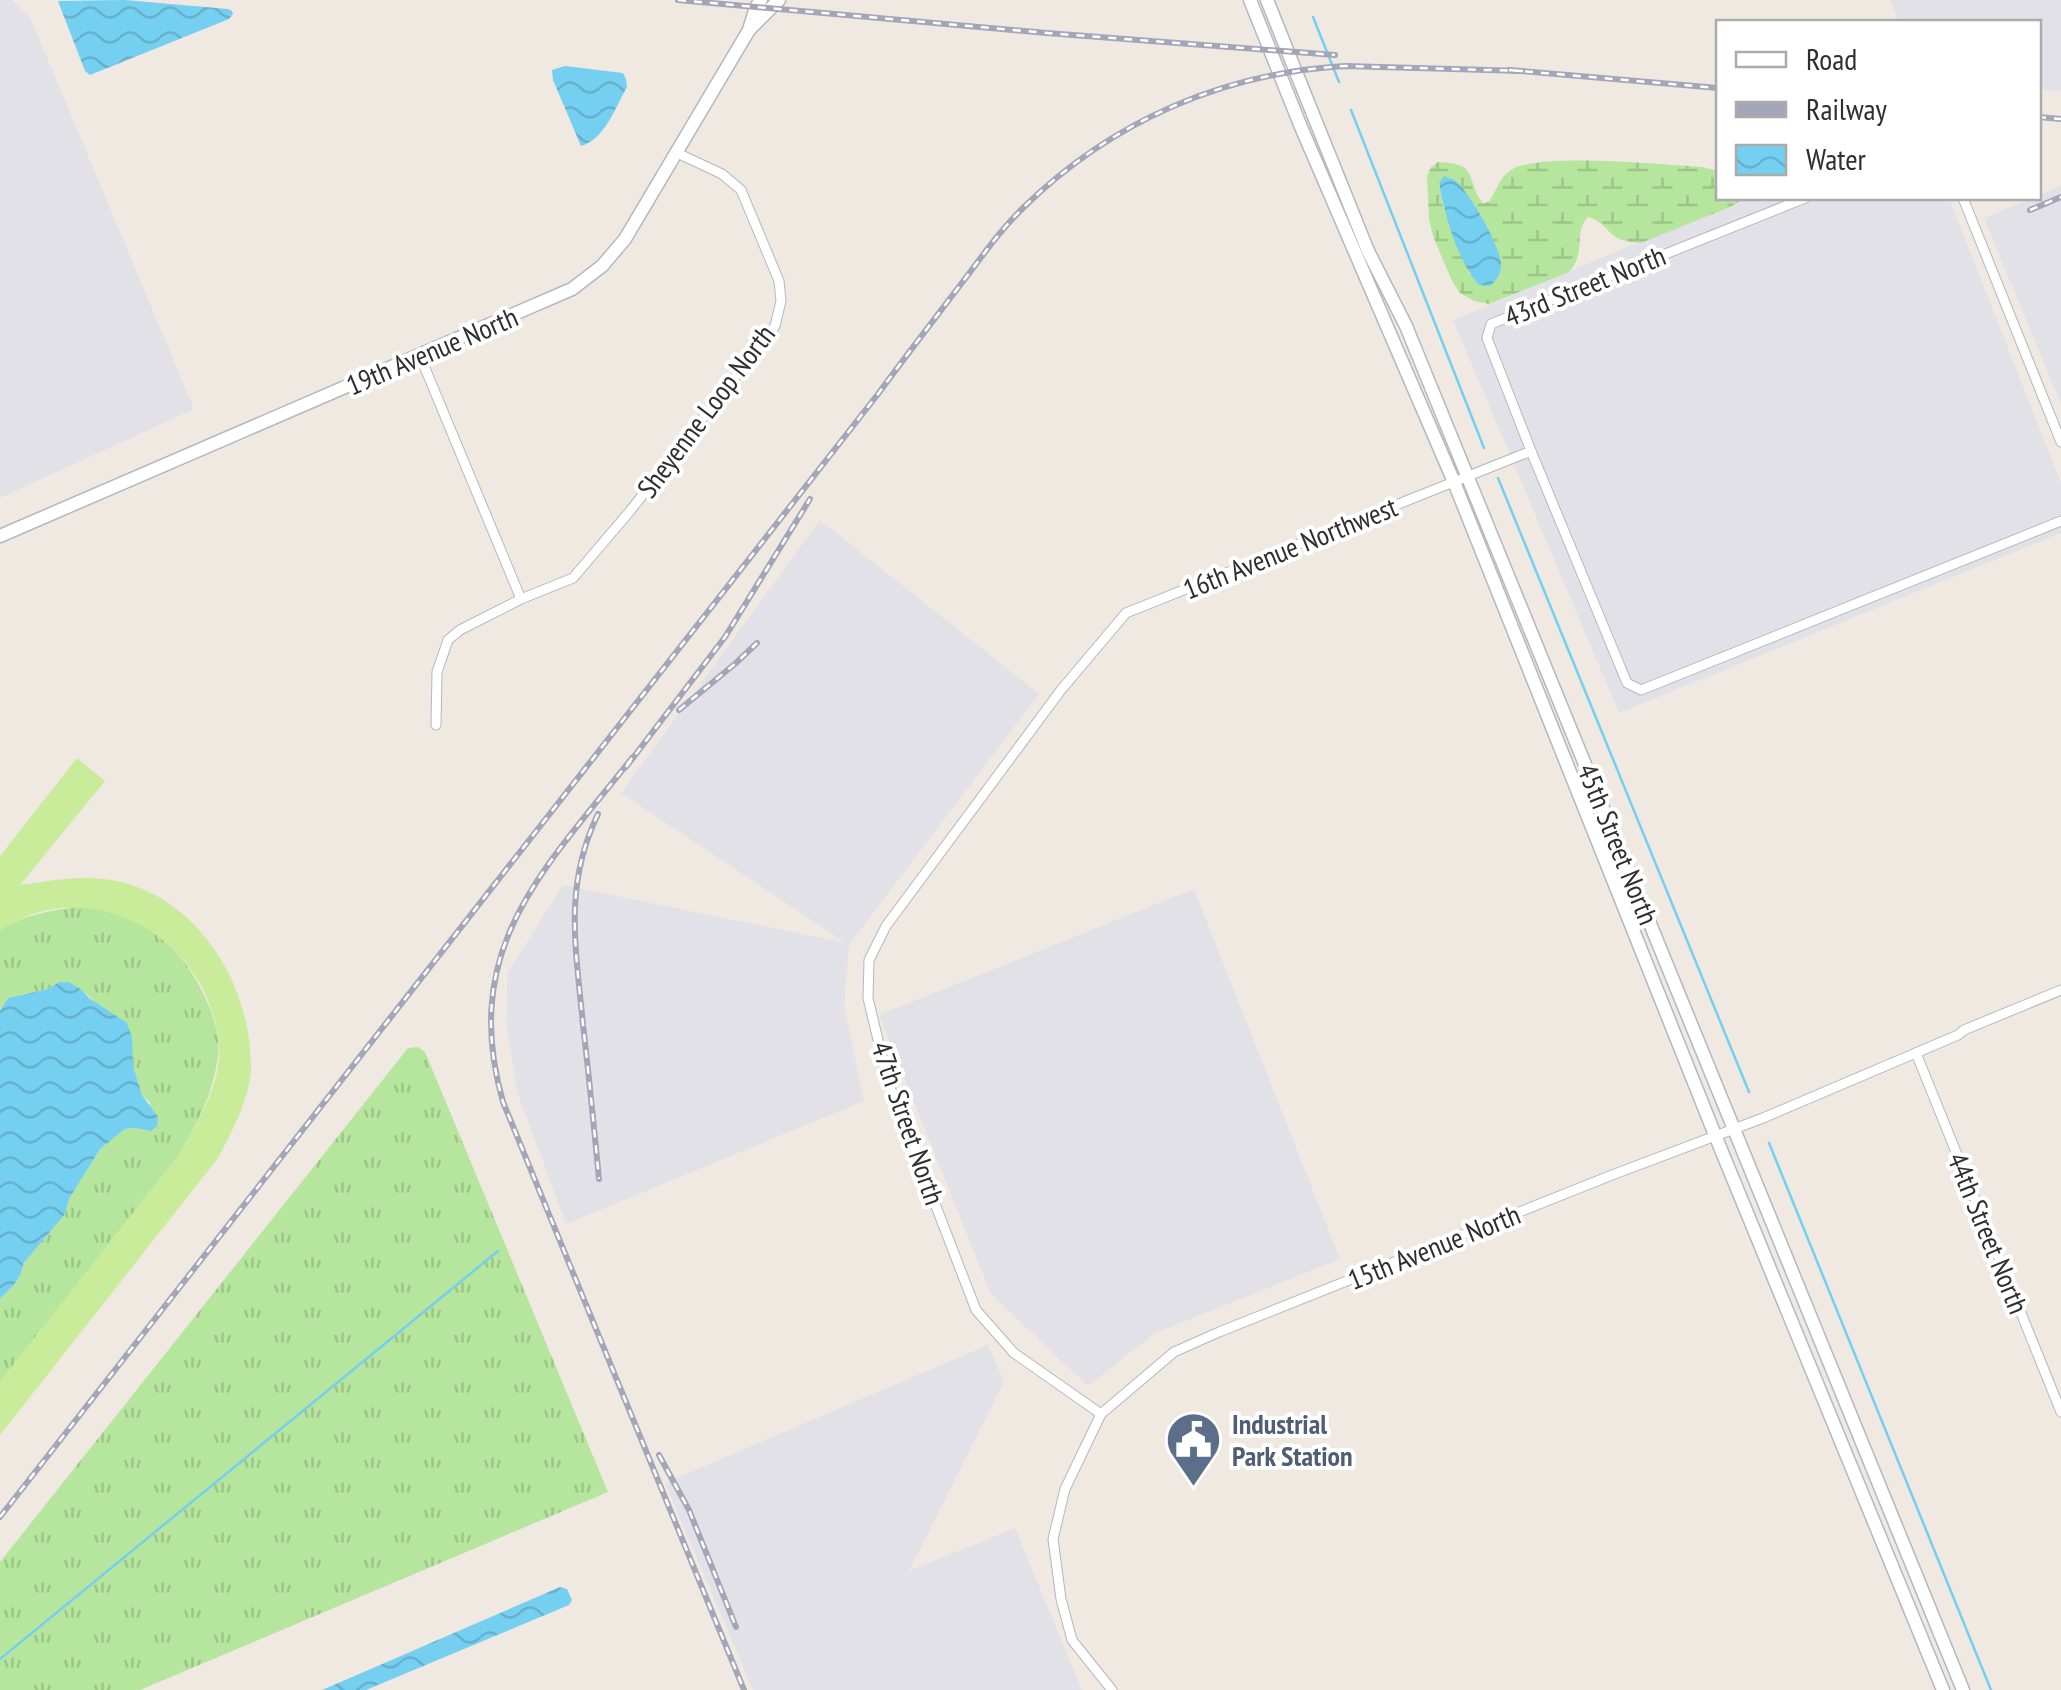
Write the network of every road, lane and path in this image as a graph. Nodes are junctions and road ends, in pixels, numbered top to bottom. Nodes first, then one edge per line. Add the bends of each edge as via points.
1 (761, 0) edge
2 (779, 0) edge
3 (1250, 0) edge
4 (1267, 0) edge
5 (749, 30) junction
6 (676, 152) junction
7 (1800, 200) edge
8 (1964, 200) edge
9 (420, 356) junction
10 (2061, 442) edge
11 (1531, 451) junction
12 (1468, 477) junction
13 (1454, 482) junction
14 (2061, 521) edge
15 (0, 536) edge
16 (520, 599) junction
17 (1126, 614) joint
18 (436, 725) dead end
19 (2061, 990) edge
20 (1916, 1053) junction
21 (1734, 1128) junction
22 (1715, 1135) junction
23 (2061, 1412) edge
24 (1101, 1414) junction
25 (1112, 1690) edge
26 (1943, 1690) edge
27 (1963, 1690) edge

1 - 5 main road, 19th Avenue North
2 - 5 main road, 19th Avenue North
3 - 13 main road, 45th Street North
4 - 12 main road, 45th Street North
5 - 6 main road, 19th Avenue North
6 - 9 main road, 19th Avenue North via 625,238 586,279
6 - 16 street, Sheyenne Loop North via 741,190 780,281 774,326 573,578
7 - 11 street, 43rd Street North via 1491,324 1486,338
8 - 10 street
9 - 15 main road, 19th Avenue North
9 - 16 street
11 - 12 street, 16th Avenue Northwest
11 - 14 street, 43rd Street North via 1627,683 1641,690
12 - 13 street, 16th Avenue Northwest
12 - 21 main road, 45th Street North
13 - 17 street, 16th Avenue Northwest
13 - 22 main road, 45th Street North
16 - 18 street, Sheyenne Loop North via 448,640 437,672
17 - 24 street, 47th Street North via 1060,690 952,836 886,926 868,964 868,998 888,1082 976,1310 1014,1353
19 - 20 street, 15th Avenue North
20 - 21 street, 15th Avenue North
20 - 23 street, 44th Street North
21 - 22 street, 15th Avenue North
21 - 27 main road, 45th Street North
22 - 24 street, 15th Avenue North via 1204,1338 1174,1352
22 - 26 main road, 45th Street North
24 - 25 street, 15th Avenue North via 1065,1488 1053,1539 1072,1640

